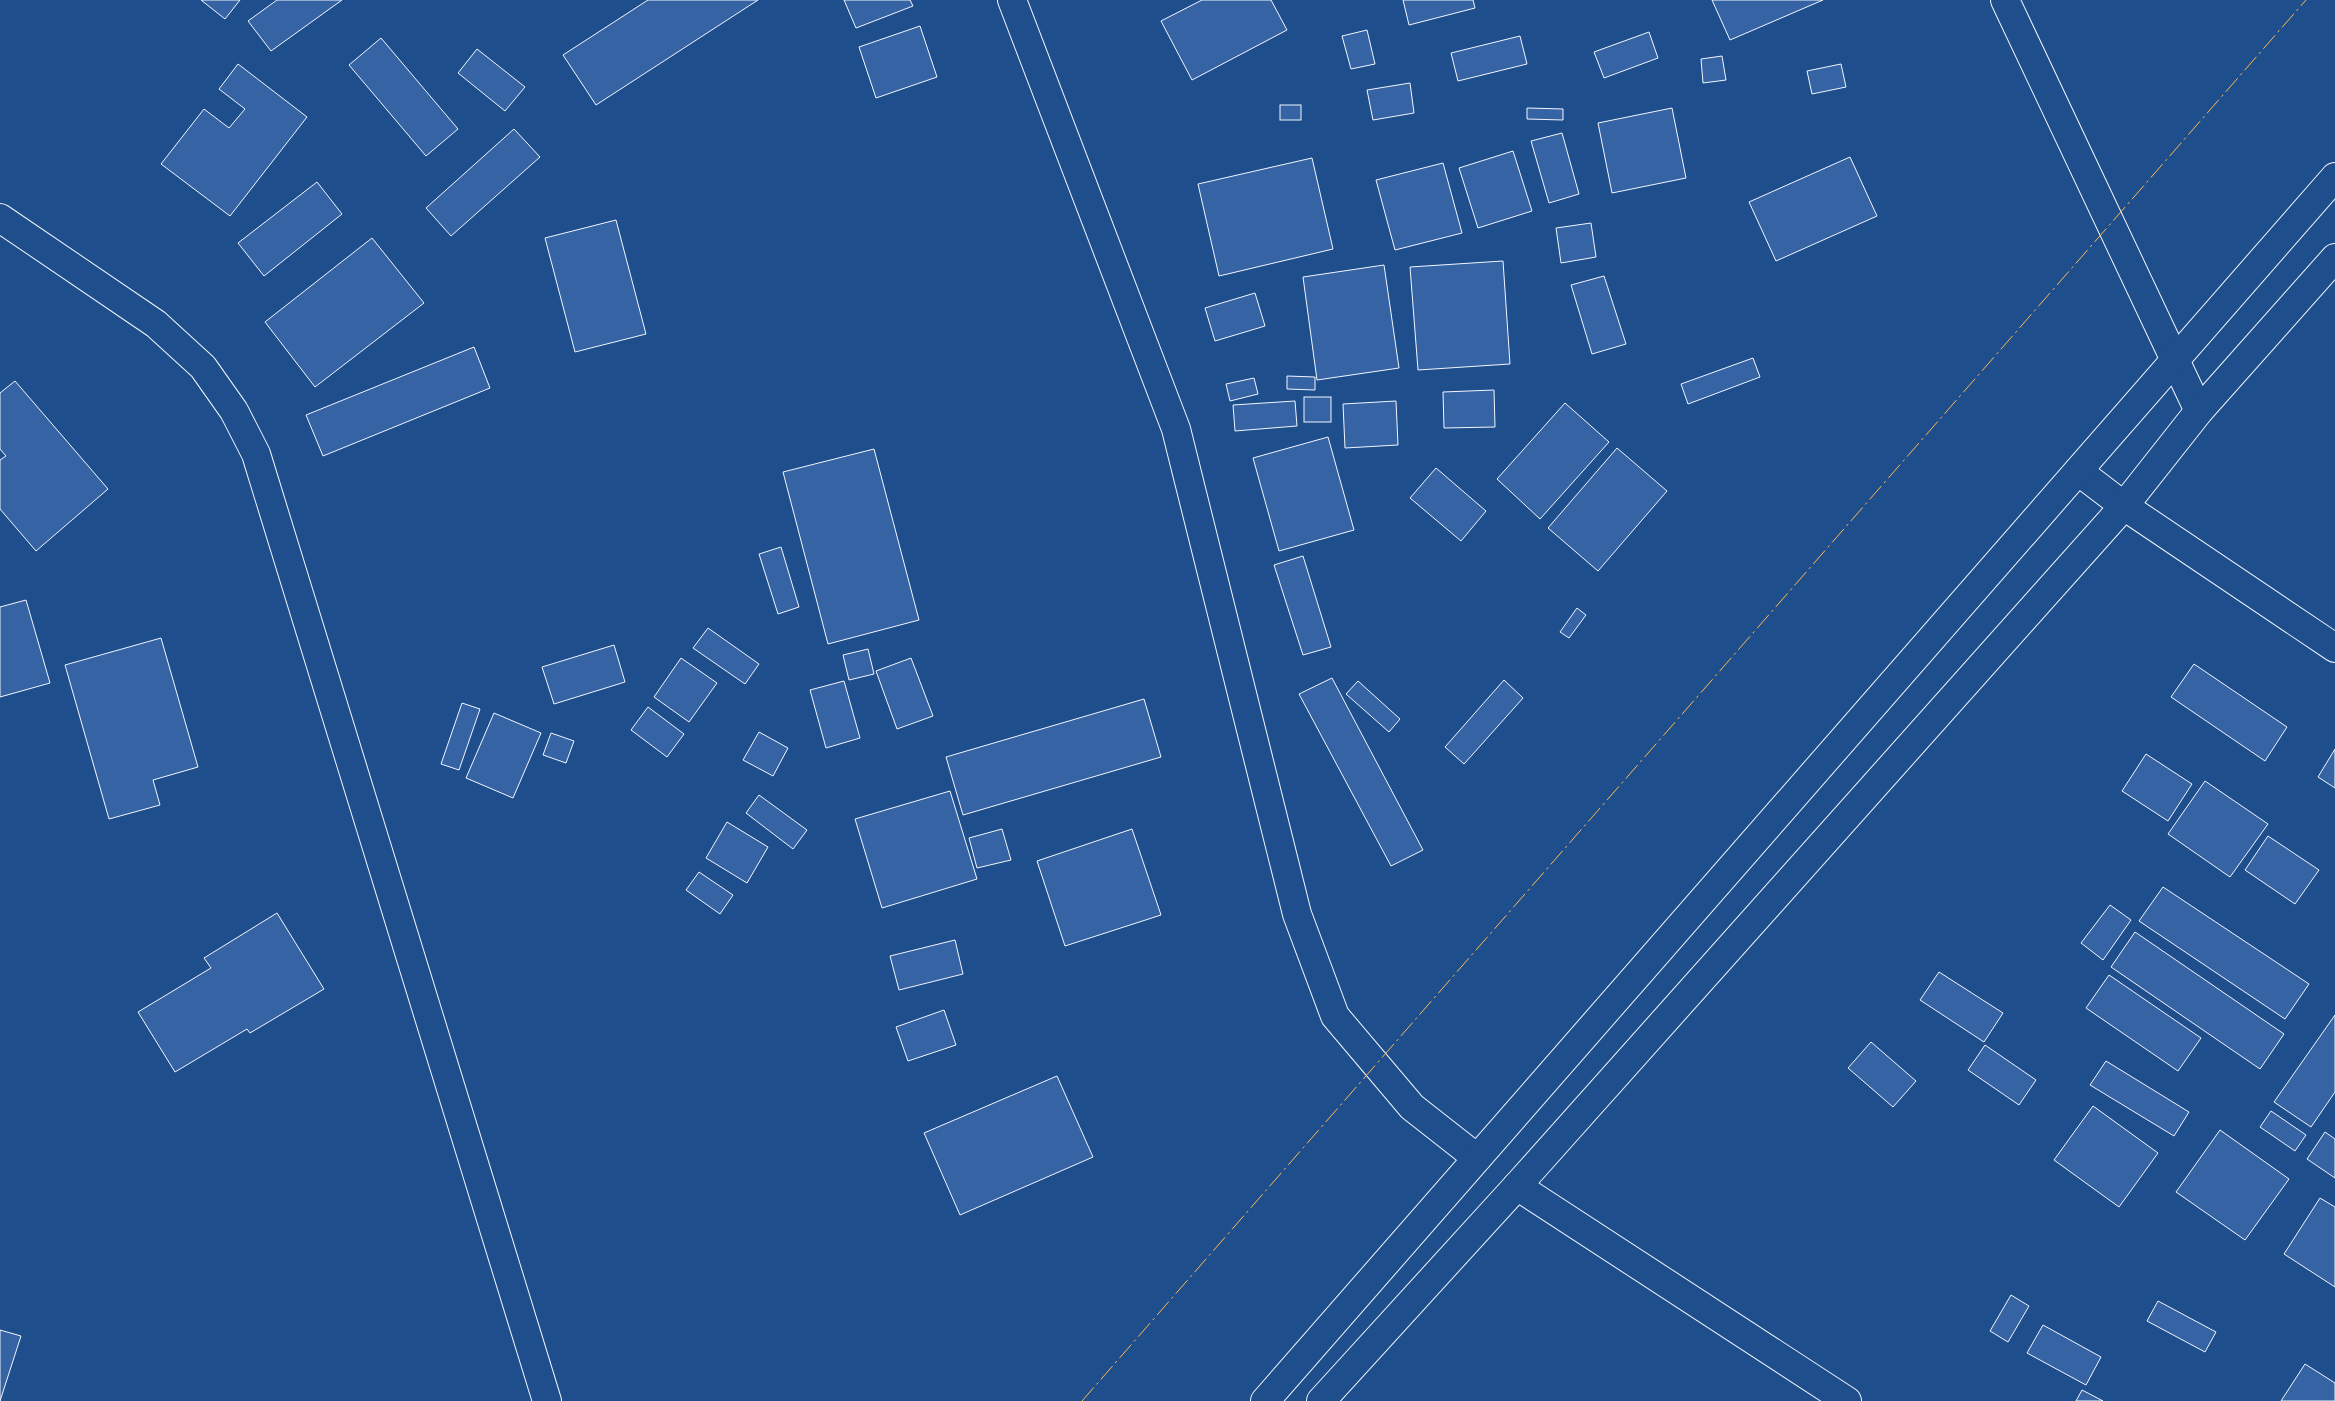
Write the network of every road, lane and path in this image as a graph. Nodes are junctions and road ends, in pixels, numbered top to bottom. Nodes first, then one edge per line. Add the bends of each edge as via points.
1 (1012, 0) edge
2 (2005, 0) edge
3 (2335, 177) edge
4 (0, 218) edge
5 (2335, 258) edge
6 (2174, 360) junction
7 (2199, 411) junction
8 (2078, 471) junction
9 (2124, 506) junction
10 (2335, 648) edge
11 (1477, 1158) junction
12 (1517, 1186) junction
13 (547, 1401) edge
14 (1264, 1401) edge
15 (1321, 1401) edge
16 (1847, 1401) edge

1 - 11 street via 1176,429 1297,914 1335,1016 1412,1107
2 - 6 street
3 - 6 street
4 - 13 street via 156,324 203,367 234,411 256,454
5 - 7 street
6 - 7 street
6 - 8 street
7 - 9 street
8 - 9 street
8 - 11 street
9 - 10 street
9 - 12 street
11 - 14 street
12 - 15 street
12 - 16 street

